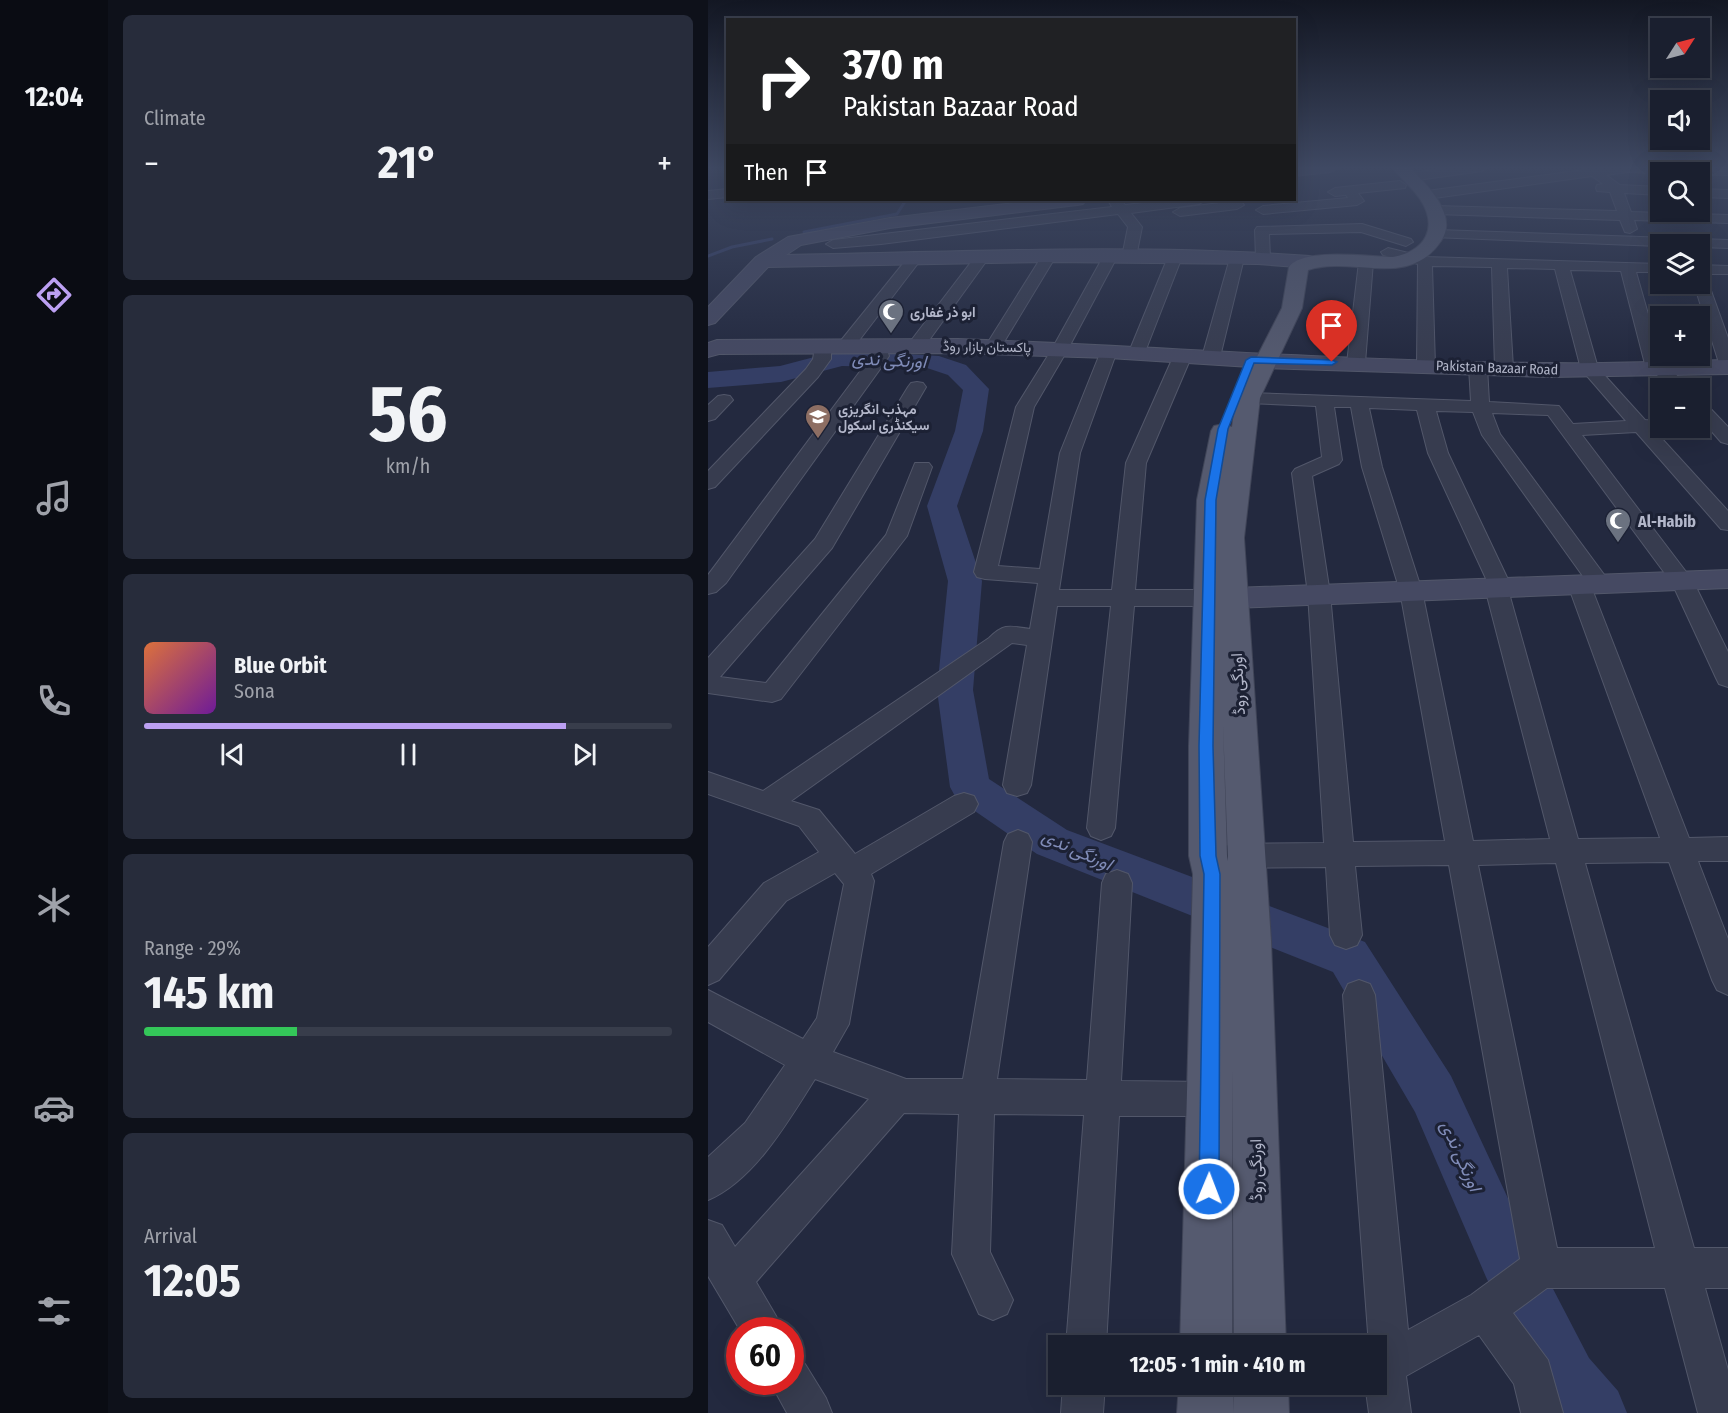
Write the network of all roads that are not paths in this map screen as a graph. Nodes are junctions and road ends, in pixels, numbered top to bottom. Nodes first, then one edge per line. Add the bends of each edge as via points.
1 (825, 233) edge
2 (934, 233) edge
3 (986, 233) edge
4 (1132, 233) edge
5 (1262, 233) edge
6 (1412, 233) edge
7 (1632, 233) edge
8 (1437, 234) joint
9 (1635, 241) junction
10 (833, 244) dead end
11 (1728, 244) edge
12 (1388, 252) junction
13 (983, 256) junction
14 (1049, 256) junction
15 (1119, 257) junction
16 (1175, 257) junction
17 (907, 258) junction
18 (1236, 258) junction
19 (1263, 258) junction
20 (1420, 260) junction
21 (764, 261) junction
22 (1301, 261) junction
23 (1366, 262) junction
24 (1499, 263) junction
25 (1561, 265) junction
26 (1631, 267) junction
27 (1650, 268) edge
28 (1710, 269) edge
29 (1728, 270) edge
30 (1705, 294) edge
31 (708, 319) edge
32 (845, 346) junction
33 (916, 346) junction
34 (993, 347) junction
35 (1060, 349) junction
36 (708, 350) edge
37 (1109, 351) junction
38 (1137, 352) junction
39 (1183, 355) junction
40 (878, 356) junction
41 (1211, 357) junction
42 (819, 360) junction
43 (1259, 360) junction
44 (1356, 363) junction
45 (1728, 365) edge
46 (1426, 366) junction
47 (1478, 367) junction
48 (1504, 368) junction
49 (1658, 368) junction
50 (1590, 369) junction
51 (1669, 378) edge
52 (917, 387) dead end
53 (1248, 398) junction
54 (724, 400) dead end
55 (1324, 401) junction
56 (1359, 402) junction
57 (1425, 405) junction
58 (1480, 407) junction
59 (708, 415) edge
60 (1710, 418) edge
61 (1650, 425) edge
62 (1640, 426) junction
63 (1569, 430) junction
64 (1728, 438) edge
65 (922, 467) dead end
66 (708, 483) edge
67 (1728, 524) edge
68 (1728, 579) edge
69 (1682, 581) junction
70 (1590, 585) junction
71 (708, 587) edge
72 (1048, 587) junction
73 (1499, 588) junction
74 (1411, 591) junction
75 (1319, 594) junction
76 (1123, 598) junction
77 (1221, 598) junction
78 (1040, 639) junction
79 (708, 674) edge
80 (1728, 678) edge
81 (708, 684) edge
82 (708, 783) edge
83 (1017, 785) dead end
84 (767, 803) junction
85 (964, 804) dead end
86 (1101, 828) dead end
87 (1018, 842) dead end
88 (1728, 849) edge
89 (1679, 850) junction
90 (1567, 851) junction
91 (1461, 853) junction
92 (1340, 855) junction
93 (845, 864) junction
94 (1228, 868) junction
95 (1117, 883) dead end
96 (1346, 935) dead end
97 (1231, 941) junction
98 (708, 970) edge
99 (1728, 980) edge
100 (1359, 994) dead end
101 (708, 1005) edge
102 (808, 1060) junction
103 (898, 1093) junction
104 (977, 1097) junction
105 (1102, 1098) junction
106 (1211, 1099) junction
107 (708, 1182) edge
108 (708, 1239) edge
109 (1680, 1268) junction
110 (1728, 1268) edge
111 (1536, 1271) junction
112 (732, 1280) junction
113 (993, 1300) dead end
114 (1491, 1306) junction
115 (754, 1317) edge
116 (1087, 1335) edge
117 (1206, 1335) edge
118 (1259, 1335) edge
119 (1382, 1335) edge
120 (1387, 1363) edge
121 (1387, 1389) edge
122 (800, 1395) edge
123 (1083, 1395) edge
124 (1206, 1395) edge
125 (1261, 1395) edge
126 (811, 1413) edge
127 (1082, 1413) edge
128 (1205, 1413) edge
129 (1261, 1413) edge
130 (1390, 1413) edge
131 (1542, 1413) edge
132 (1719, 1413) edge

1 - 21 street via 795,241
2 - 10 street
3 - 17 street via 932,243 907,243
4 - 15 street
5 - 19 street
6 - 12 main road
7 - 9 street
8 - 9 street
8 - 20 main road
9 - 11 street
9 - 26 street
12 - 20 street
12 - 22 main road via 1308,255
13 - 14 street
13 - 17 street
13 - 33 street
14 - 15 street
14 - 34 street
15 - 16 street
15 - 35 street
16 - 18 street
16 - 38 street
17 - 21 street
17 - 32 street
18 - 19 street
18 - 41 street
19 - 22 street
20 - 23 main road
20 - 24 street
20 - 46 street
21 - 31 street
22 - 23 main road
22 - 43 main road, اورنگی روڈ via 1292,308
23 - 44 street
24 - 25 street
24 - 48 street
25 - 26 street
25 - 50 street
26 - 27 street
26 - 49 street
28 - 29 street
30 - 45 street
32 - 40 street, پاکستان بازار روڈ
32 - 42 street, پاکستان بازار روڈ
33 - 34 street, پاکستان بازار روڈ
33 - 40 street, پاکستان بازار روڈ
34 - 35 street, پاکستان بازار روڈ
35 - 37 street, پاکستان بازار روڈ
35 - 72 street via 1025,407 985,572
36 - 42 street, پاکستان بازار روڈ via 717,347
37 - 38 street, پاکستان بازار روڈ
37 - 72 street via 1070,453
38 - 39 street, پاکستان بازار روڈ
39 - 41 street, پاکستان بازار روڈ
39 - 76 street via 1136,463
40 - 71 street
41 - 43 street, پاکستان بازار روڈ
42 - 66 street
43 - 44 street, Pakistan Bazaar Road
43 - 53 main road, اورنگی روڈ
43 - 77 main road, اورنگی روڈ via 1223,429 1210,500
44 - 46 street, Pakistan Bazaar Road
45 - 49 street, Pakistan Bazaar Road
46 - 47 street, Pakistan Bazaar Road
47 - 48 street, Pakistan Bazaar Road
47 - 58 street
48 - 50 street, Pakistan Bazaar Road
49 - 50 street, Pakistan Bazaar Road
49 - 51 street
50 - 62 street
52 - 79 street via 824,543
53 - 55 street
53 - 77 main road, اورنگی روڈ
54 - 59 street
55 - 56 street
55 - 75 street via 1332,460 1302,473
56 - 57 street
56 - 74 street via 1372,467
57 - 58 street
57 - 73 street via 1438,453
58 - 63 street via 1553,410
58 - 70 street via 1491,435
60 - 64 street
61 - 62 street
62 - 63 street
62 - 67 street
63 - 69 street
65 - 81 street via 896,536 772,693
68 - 69 street
69 - 70 street
69 - 80 street
70 - 73 street
70 - 89 street
72 - 76 street
72 - 78 street
73 - 74 street
73 - 90 street
74 - 75 street
74 - 91 street
75 - 77 street
75 - 92 street
76 - 77 street
76 - 86 street
77 - 94 main road, اورنگی روڈ
78 - 83 street
78 - 84 street via 1007,634
82 - 84 street
84 - 93 street via 809,818
85 - 93 street
87 - 104 street
88 - 89 street
89 - 90 street
89 - 99 street
90 - 91 street
90 - 109 street
91 - 92 street
91 - 111 street
92 - 94 street
92 - 96 street
93 - 98 street via 776,892
93 - 102 street via 858,881 832,1024
94 - 97 main road, اورنگی روڈ
95 - 105 street
97 - 106 main road, اورنگی روڈ
97 - 118 main road, اورنگی روڈ
100 - 119 street
101 - 102 street
102 - 103 street
102 - 107 street via 758,1136
103 - 104 street
103 - 112 street
104 - 105 street
104 - 113 street via 971,1254
105 - 106 street
105 - 116 street
106 - 117 main road, اورنگی روڈ
108 - 112 street
109 - 110 street
109 - 111 street
109 - 132 street
111 - 114 street
112 - 115 street
114 - 120 street
114 - 131 street via 1533,1375
121 - 130 street
122 - 126 street
123 - 127 street
124 - 128 main road
125 - 129 main road

